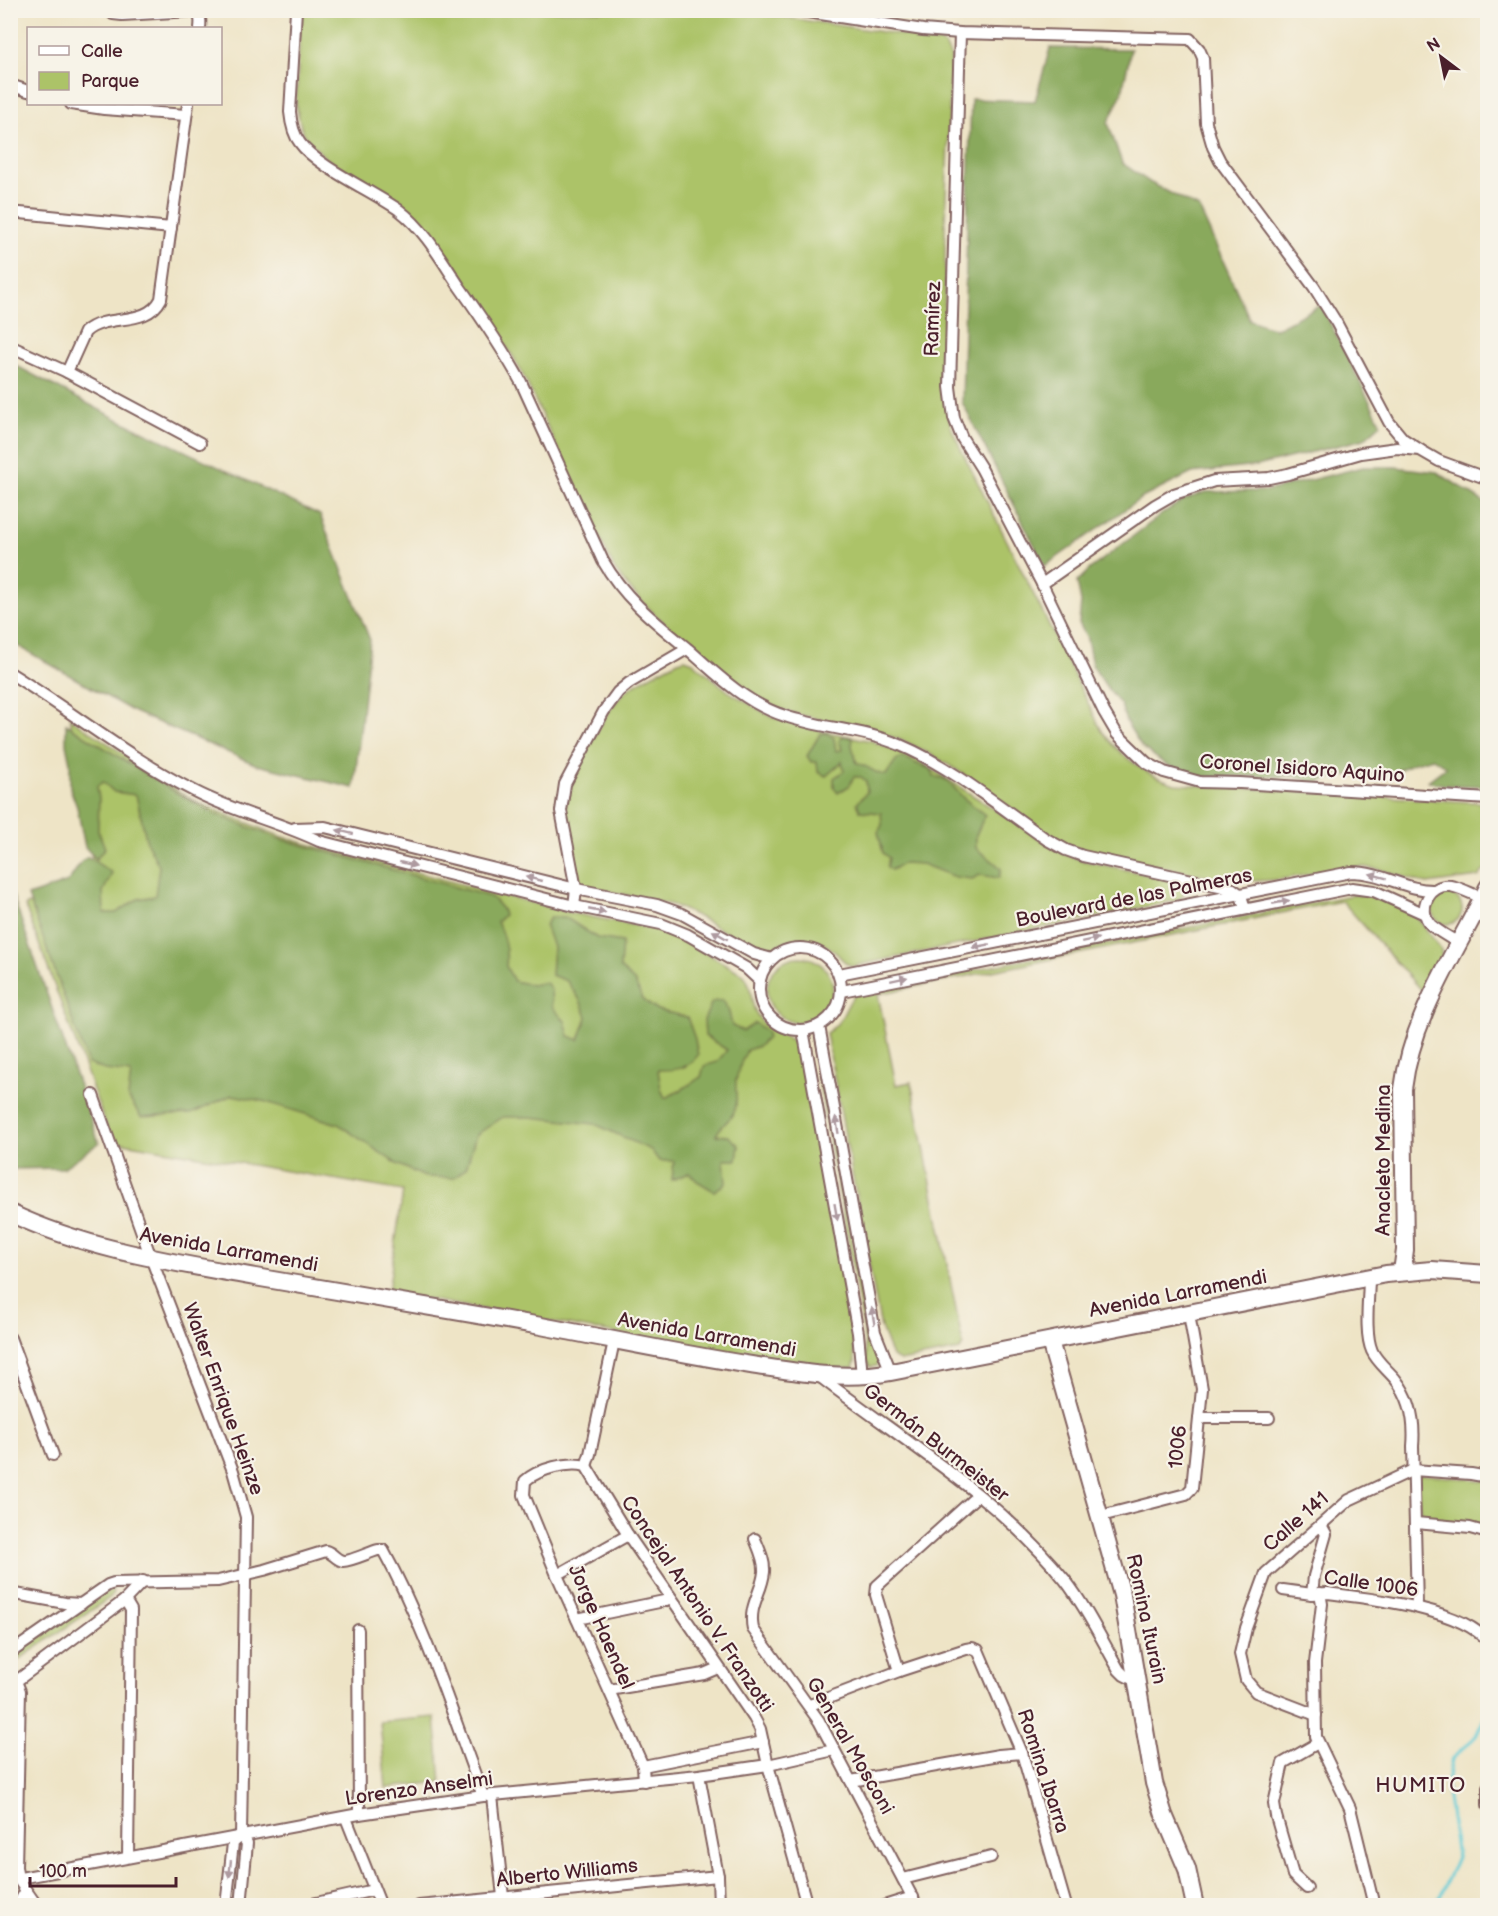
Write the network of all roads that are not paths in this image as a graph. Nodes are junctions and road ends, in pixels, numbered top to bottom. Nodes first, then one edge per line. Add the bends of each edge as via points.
1 (110, 10) edge
2 (296, 10) edge
3 (795, 10) edge
4 (200, 27) edge
5 (960, 33) junction
6 (10, 85) edge
7 (27, 91) edge
8 (78, 105) edge
9 (188, 105) edge
10 (186, 115) junction
11 (10, 212) edge
12 (171, 228) junction
13 (10, 346) edge
14 (67, 372) junction
15 (200, 443) dead end
16 (1420, 450) junction
17 (1488, 479) edge
18 (1042, 584) junction
19 (687, 649) junction
20 (10, 673) edge
21 (1488, 799) edge
22 (292, 828) junction
23 (576, 889) junction
24 (1434, 890) junction
25 (1485, 892) edge
26 (1241, 895) junction
27 (574, 906) junction
28 (1245, 909) junction
29 (1425, 914) junction
30 (1459, 943) junction
31 (772, 959) junction
32 (839, 974) junction
33 (760, 981) junction
34 (842, 991) junction
35 (819, 1026) junction
36 (803, 1030) junction
37 (93, 1095) dead end
38 (10, 1213) edge
39 (152, 1258) junction
40 (1402, 1272) junction
41 (1488, 1274) edge
42 (1369, 1277) junction
43 (1189, 1314) junction
44 (10, 1338) edge
45 (614, 1341) junction
46 (1050, 1341) junction
47 (891, 1372) junction
48 (819, 1376) junction
49 (862, 1376) junction
50 (1199, 1418) junction
51 (1269, 1418) dead end
52 (53, 1455) dead end
53 (586, 1466) junction
54 (1413, 1470) junction
55 (1488, 1477) edge
56 (978, 1495) junction
57 (1101, 1516) junction
58 (1416, 1523) junction
59 (1321, 1525) junction
60 (1488, 1533) edge
61 (628, 1535) junction
62 (756, 1539) dead end
63 (246, 1575) junction
64 (557, 1575) junction
65 (143, 1581) junction
66 (1283, 1590) dead end
67 (10, 1593) edge
68 (1316, 1593) junction
69 (671, 1598) junction
70 (125, 1600) junction
71 (81, 1604) junction
72 (1417, 1607) junction
73 (577, 1619) junction
74 (358, 1630) dead end
75 (1488, 1642) edge
76 (10, 1653) edge
77 (718, 1668) junction
78 (899, 1671) junction
79 (1138, 1682) junction
80 (13, 1683) edge
81 (609, 1690) junction
82 (810, 1705) junction
83 (1316, 1715) junction
84 (764, 1742) junction
85 (1318, 1743) junction
86 (834, 1750) junction
87 (1022, 1753) junction
88 (768, 1765) junction
89 (643, 1766) junction
90 (699, 1775) junction
91 (644, 1781) junction
92 (851, 1781) junction
93 (1488, 1787) edge
94 (487, 1796) junction
95 (1488, 1805) edge
96 (359, 1814) junction
97 (346, 1818) junction
98 (241, 1836) junction
99 (128, 1857) junction
100 (991, 1857) dead end
101 (718, 1876) junction
102 (903, 1879) junction
103 (14, 1880) edge
104 (1307, 1888) dead end
105 (374, 1890) junction
106 (25, 1892) junction
107 (503, 1901) edge
108 (915, 1901) edge
109 (17, 1905) edge
110 (37, 1905) edge
111 (226, 1905) edge
112 (241, 1905) edge
113 (303, 1905) edge
114 (381, 1905) edge
115 (419, 1905) edge
116 (719, 1905) edge
117 (807, 1905) edge
118 (884, 1905) edge
119 (1066, 1905) edge
120 (1195, 1905) edge
121 (1374, 1905) edge

1 - 4 street via 122,15 192,11 200,17
2 - 19 street via 290,112 299,142 315,159 410,218 431,244 521,382 609,572 640,609
3 - 5 street
5 - 16 street via 1190,39 1203,58 1206,123 1220,161 1314,287 1389,422 1402,439
5 - 18 street, Ramírez via 950,397 962,438
6 - 7 street
8 - 10 street
9 - 10 street
10 - 12 street
11 - 12 street
12 - 14 street via 157,306 144,315 89,328
13 - 14 street
14 - 15 street
16 - 17 street
16 - 18 street via 1380,450 1269,478 1214,481 1174,494
18 - 21 street, Coronel Isidoro Aquino via 1111,724 1134,752 1164,772 1200,782
19 - 23 street via 618,692 565,784 562,821
19 - 26 street via 728,684 765,708 787,717 874,735 911,750 1066,850 1233,889
20 - 22 street via 175,781 219,803
23 -> 22 street via 324,827
22 -> 27 street via 319,841
23 - 27 street
31 -> 23 street via 754,954 670,909
24 - 25 street, Boulevard de las Palmeras via 1448,886
24 -> 26 street, Boulevard de las Palmeras via 1380,875 1351,872
24 - 29 street via 1426,900
25 - 30 main road, Anacleto Medina
26 - 28 street
26 -> 32 street, Boulevard de las Palmeras
27 -> 33 street via 674,928 746,968
28 -> 29 street, Boulevard de las Palmeras via 1358,888
34 -> 28 street, Boulevard de las Palmeras
29 - 30 street via 1431,925
30 - 40 main road, Anacleto Medina via 1426,1005 1405,1072
31 - 32 street via 790,949 810,949 827,958
31 - 33 street
32 - 34 street
33 - 36 street via 761,1001 767,1013 782,1026
34 - 35 street via 834,1013
35 - 36 street
47 -> 35 street via 875,1332
36 -> 49 street via 858,1333
37 - 39 street, Walter Enrique Heinze
38 - 39 main road, Avenida Larramendi via 82,1242
39 - 45 main road, Avenida Larramendi
39 - 63 street, Walter Enrique Heinze via 242,1498 246,1517
40 - 41 main road, Avenida Larramendi
40 - 42 main road, Avenida Larramendi
42 - 43 main road, Avenida Larramendi
42 - 54 street via 1370,1344 1410,1408 1414,1426
43 - 46 main road, Avenida Larramendi
43 - 50 street, 1006 via 1201,1377
44 - 52 street
45 - 48 main road, Avenida Larramendi
45 - 53 street
46 - 47 main road, Avenida Larramendi
46 - 57 main road, Romina Iturain
47 - 49 main road, Avenida Larramendi
48 - 49 main road, Avenida Larramendi
48 - 56 street, Germán Burmeister
50 - 51 street
50 - 57 street, 1006 via 1190,1492
53 - 61 street, Concejal Antonio V. Franzotti
53 - 64 street, Jorge Haendel via 568,1463 525,1481 524,1495
54 - 55 street
54 - 58 street
54 - 59 street, Calle 141 via 1356,1496
56 - 78 street via 877,1586 876,1595
56 - 79 street, Germán Burmeister via 1063,1579 1119,1670
57 - 79 main road, Romina Iturain via 1122,1595
58 - 60 street
58 - 72 street
59 - 68 street, Calle 1006 via 1326,1534 1314,1576
59 - 83 street, Calle 141 via 1266,1574 1240,1654 1252,1690
61 - 64 street
61 - 69 street, Concejal Antonio V. Franzotti
62 - 82 street, General Mosconi via 764,1569 754,1600 753,1629
63 - 65 street via 218,1581
63 - 94 street via 326,1551 345,1562 383,1550 442,1681
63 - 98 street, Walter Enrique Heinze
64 - 73 street, Jorge Haendel
65 - 70 street
65 - 71 street via 108,1585
66 - 68 street
67 - 71 street
68 - 72 street, Calle 1006
68 - 83 street via 1322,1604
69 - 73 street
69 - 77 street, Concejal Antonio V. Franzotti
70 - 80 street
70 - 99 street via 131,1610
71 - 76 street
72 - 75 street, Calle 1006 via 1470,1627
73 - 81 street, Jorge Haendel
74 - 96 street
77 - 81 street via 704,1674
77 - 84 street, Concejal Antonio V. Franzotti via 754,1718
78 - 82 street
78 - 87 street, Romina Ibarra via 966,1649 978,1650
79 - 120 main road, Romina Iturain via 1154,1783 1187,1869
80 - 103 street via 20,1691
81 - 89 street, Jorge Haendel
82 - 86 street, General Mosconi
83 - 85 street
84 - 88 street, Concejal Antonio V. Franzotti
84 - 89 street
85 - 104 street via 1283,1763 1274,1804 1293,1875
85 - 121 street via 1350,1808
86 - 88 street, Lorenzo Anselmi
86 - 92 street, General Mosconi
87 - 92 street
87 - 119 street, Romina Ibarra
88 - 90 street, Lorenzo Anselmi
88 - 117 street, Concejal Antonio V. Franzotti
89 - 91 street, Jorge Haendel
90 - 91 street, Lorenzo Anselmi
90 - 101 street
91 - 94 street, Lorenzo Anselmi
92 - 102 street, General Mosconi
93 - 95 street
94 - 96 street, Lorenzo Anselmi
94 - 107 street
96 - 97 street, Lorenzo Anselmi
97 - 98 street, Lorenzo Anselmi
97 - 105 street
98 - 99 street, Lorenzo Anselmi
98 -> 111 street via 233,1844
98 - 112 street via 247,1843
99 - 103 street, Lorenzo Anselmi
100 - 102 street
101 - 107 street, Alberto Williams
101 - 116 street
102 - 108 street, General Mosconi
103 - 106 street
105 - 113 street
105 - 114 street
106 - 109 street
106 - 110 street
107 - 115 street, Alberto Williams
108 - 118 street

